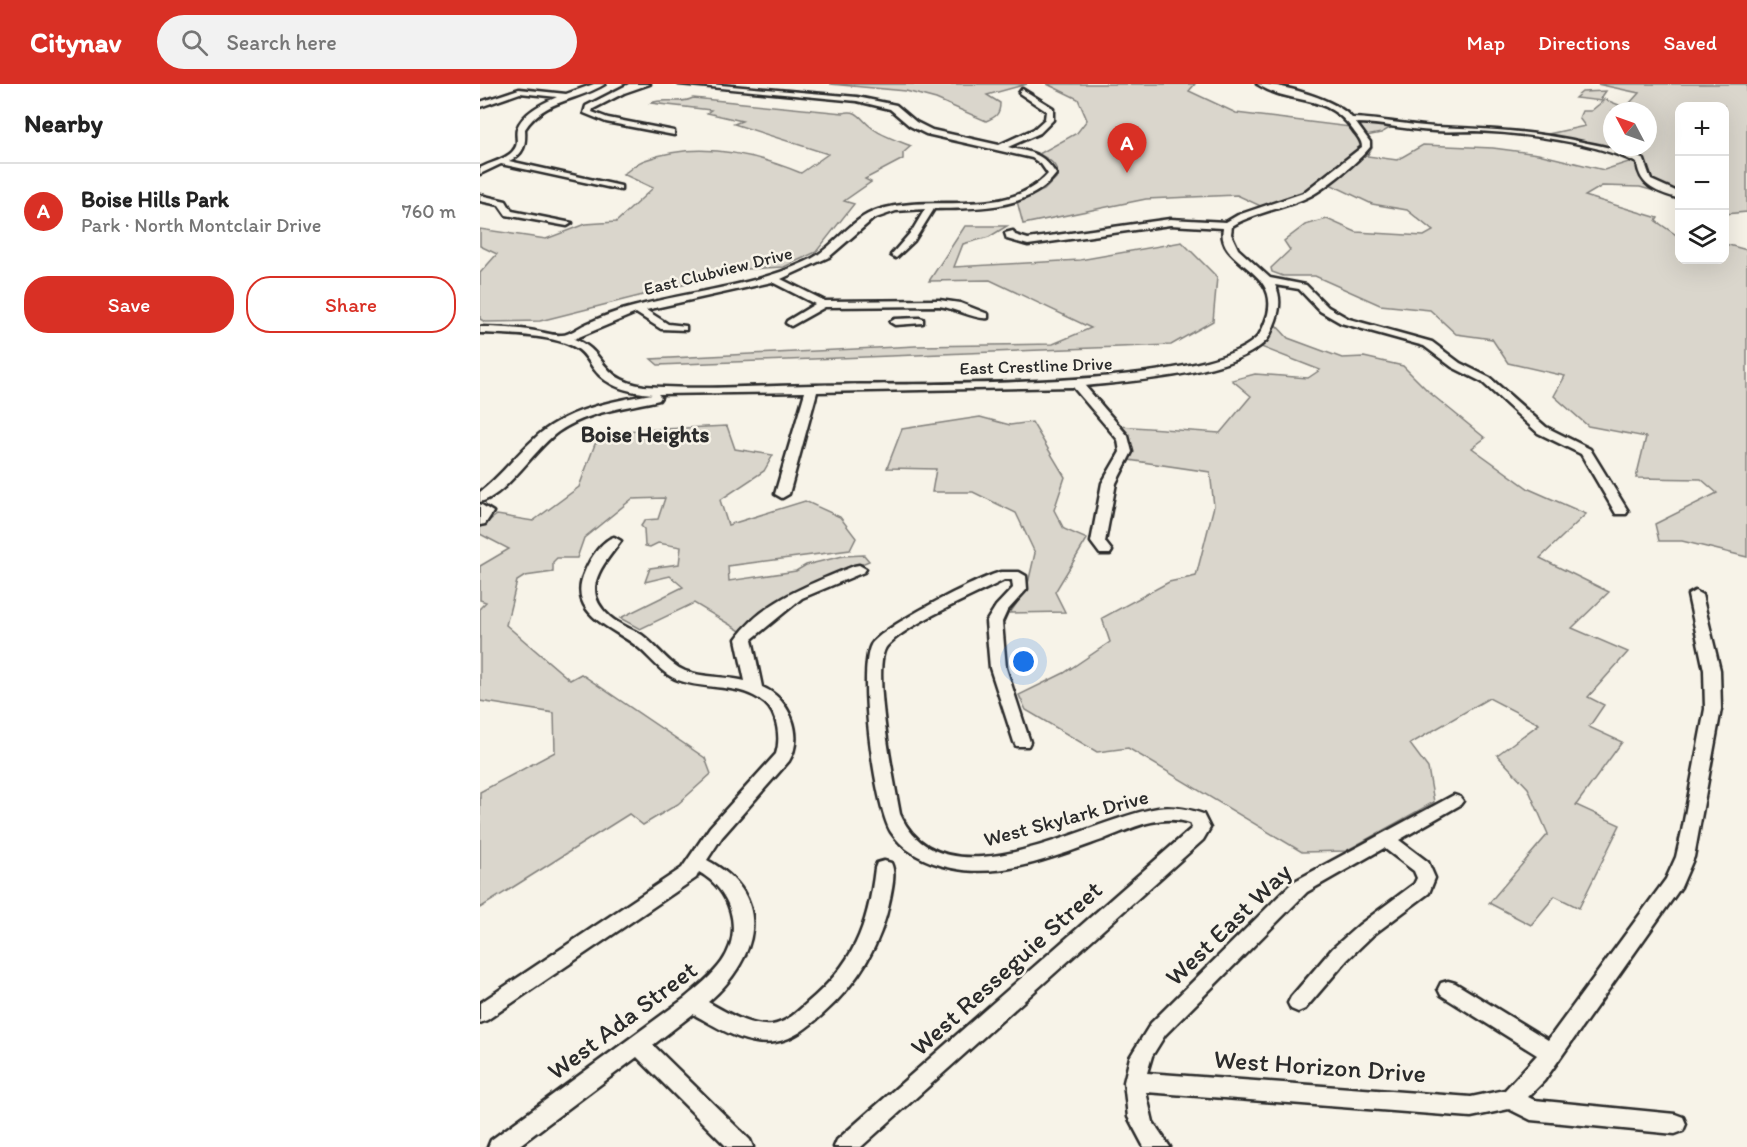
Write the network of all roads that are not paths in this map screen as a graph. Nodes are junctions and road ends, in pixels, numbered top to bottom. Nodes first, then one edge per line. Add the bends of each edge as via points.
1 (534, 84) edge
2 (601, 84) edge
3 (635, 84) edge
4 (646, 84) edge
5 (683, 84) edge
6 (1261, 84) edge
7 (519, 91) junction
8 (621, 91) junction
9 (1022, 91) dead end
10 (568, 96) junction
11 (480, 105) edge
12 (1350, 120) junction
13 (671, 133) dead end
14 (1002, 147) junction
15 (503, 162) junction
16 (480, 171) edge
17 (618, 188) dead end
18 (1675, 194) edge
19 (480, 198) edge
20 (930, 207) junction
21 (567, 223) dead end
22 (1228, 225) junction
23 (1010, 233) dead end
24 (896, 255) dead end
25 (772, 278) junction
26 (1267, 280) junction
27 (823, 304) junction
28 (909, 304) junction
29 (637, 309) junction
30 (984, 316) dead end
31 (919, 321) dead end
32 (791, 323) dead end
33 (682, 328) dead end
34 (480, 330) edge
35 (562, 340) junction
36 (1076, 383) junction
37 (812, 388) junction
38 (691, 391) junction
39 (782, 494) dead end
40 (480, 498) edge
41 (480, 508) edge
42 (1621, 512) dead end
43 (480, 521) edge
44 (614, 541) dead end
45 (1105, 551) dead end
46 (859, 569) dead end
47 (1695, 595) dead end
48 (754, 688) junction
49 (1022, 742) dead end
50 (1454, 801) dead end
51 (1201, 828) joint
52 (1386, 840) junction
53 (696, 862) junction
54 (884, 868) dead end
55 (1448, 989) dead end
56 (1298, 1003) dead end
57 (692, 1004) junction
58 (480, 1014) edge
59 (638, 1044) junction
60 (1551, 1053) junction
61 (1135, 1082) junction
62 (1511, 1099) junction
63 (1675, 1125) dead end
64 (499, 1147) edge
65 (742, 1147) edge
66 (845, 1147) edge
67 (1159, 1147) edge

1 - 7 street
2 - 10 street
3 - 8 street
4 - 8 street
5 - 14 street via 876,102 901,112 919,128
6 - 12 street via 1334,106 1346,112
7 - 10 street
7 - 11 street
8 - 13 street via 591,105 588,113
9 - 14 street via 1050,110 1049,120 1037,131
10 - 15 street via 527,119 521,129 520,151
12 - 18 street via 1539,135 1625,154 1641,162 1645,181
12 - 22 street via 1366,142 1358,156 1306,195
14 - 20 street, East Clubview Drive via 1044,162 1052,174 1033,192 1006,200
15 - 16 street
15 - 17 street
19 - 21 street via 503,203 509,213
20 - 24 street via 926,219
20 - 25 street, East Clubview Drive via 898,208 866,217 828,254
22 - 23 street via 1170,222 1028,242 1010,237
22 - 26 street via 1231,247
25 - 27 street
25 - 29 street, East Clubview Drive
26 - 36 street, East Crestline Drive via 1274,297 1274,311 1263,338 1251,347 1205,364
26 - 42 street via 1302,287 1324,309 1345,321 1428,344 1456,365 1486,380 1542,430 1586,452
27 - 28 street
27 - 32 street
28 - 30 street via 956,305
28 - 31 street via 900,322
29 - 33 street via 665,327
29 - 35 street, East Clubview Drive
34 - 35 street
35 - 38 street via 585,348 603,373 625,386
36 - 37 street, East Crestline Drive
36 - 45 street via 1124,439 1126,452 1109,483 1098,543
37 - 38 street, East Crestline Drive
37 - 39 street
38 - 40 street via 627,401 573,419 546,435 505,479
41 - 43 street via 486,512
44 - 48 street via 597,559 588,578 593,605 604,620 637,639 672,672
46 - 48 street via 797,595 750,631 744,639
47 - 60 street via 1712,670 1713,709 1685,856 1674,882
48 - 53 street via 779,706 788,746
49 - 51 street, West Skylark Drive via 998,668 994,622 1020,589 1019,576 1001,576 901,627 879,645 873,692 891,814 897,831 929,854 969,865 988,864 1170,813 1191,816
50 - 52 street, West East Way
51 - 66 street, West Resseguie Street
52 - 56 street via 1421,867 1426,878 1422,888 1340,954
52 - 61 street, West East Way via 1300,887 1158,1029 1141,1056
53 - 57 street, West Ada Street via 716,872 730,886 744,917 733,961
53 - 58 street via 689,873
54 - 57 street via 878,919 866,950 846,980 796,1025 785,1032 760,1034
55 - 60 street
57 - 59 street, West Ada Street
59 - 64 street, West Ada Street
59 - 65 street
60 - 62 street
61 - 62 street, West Horizon Drive via 1471,1107
61 - 67 street via 1138,1114 1147,1136
62 - 63 street via 1531,1110

